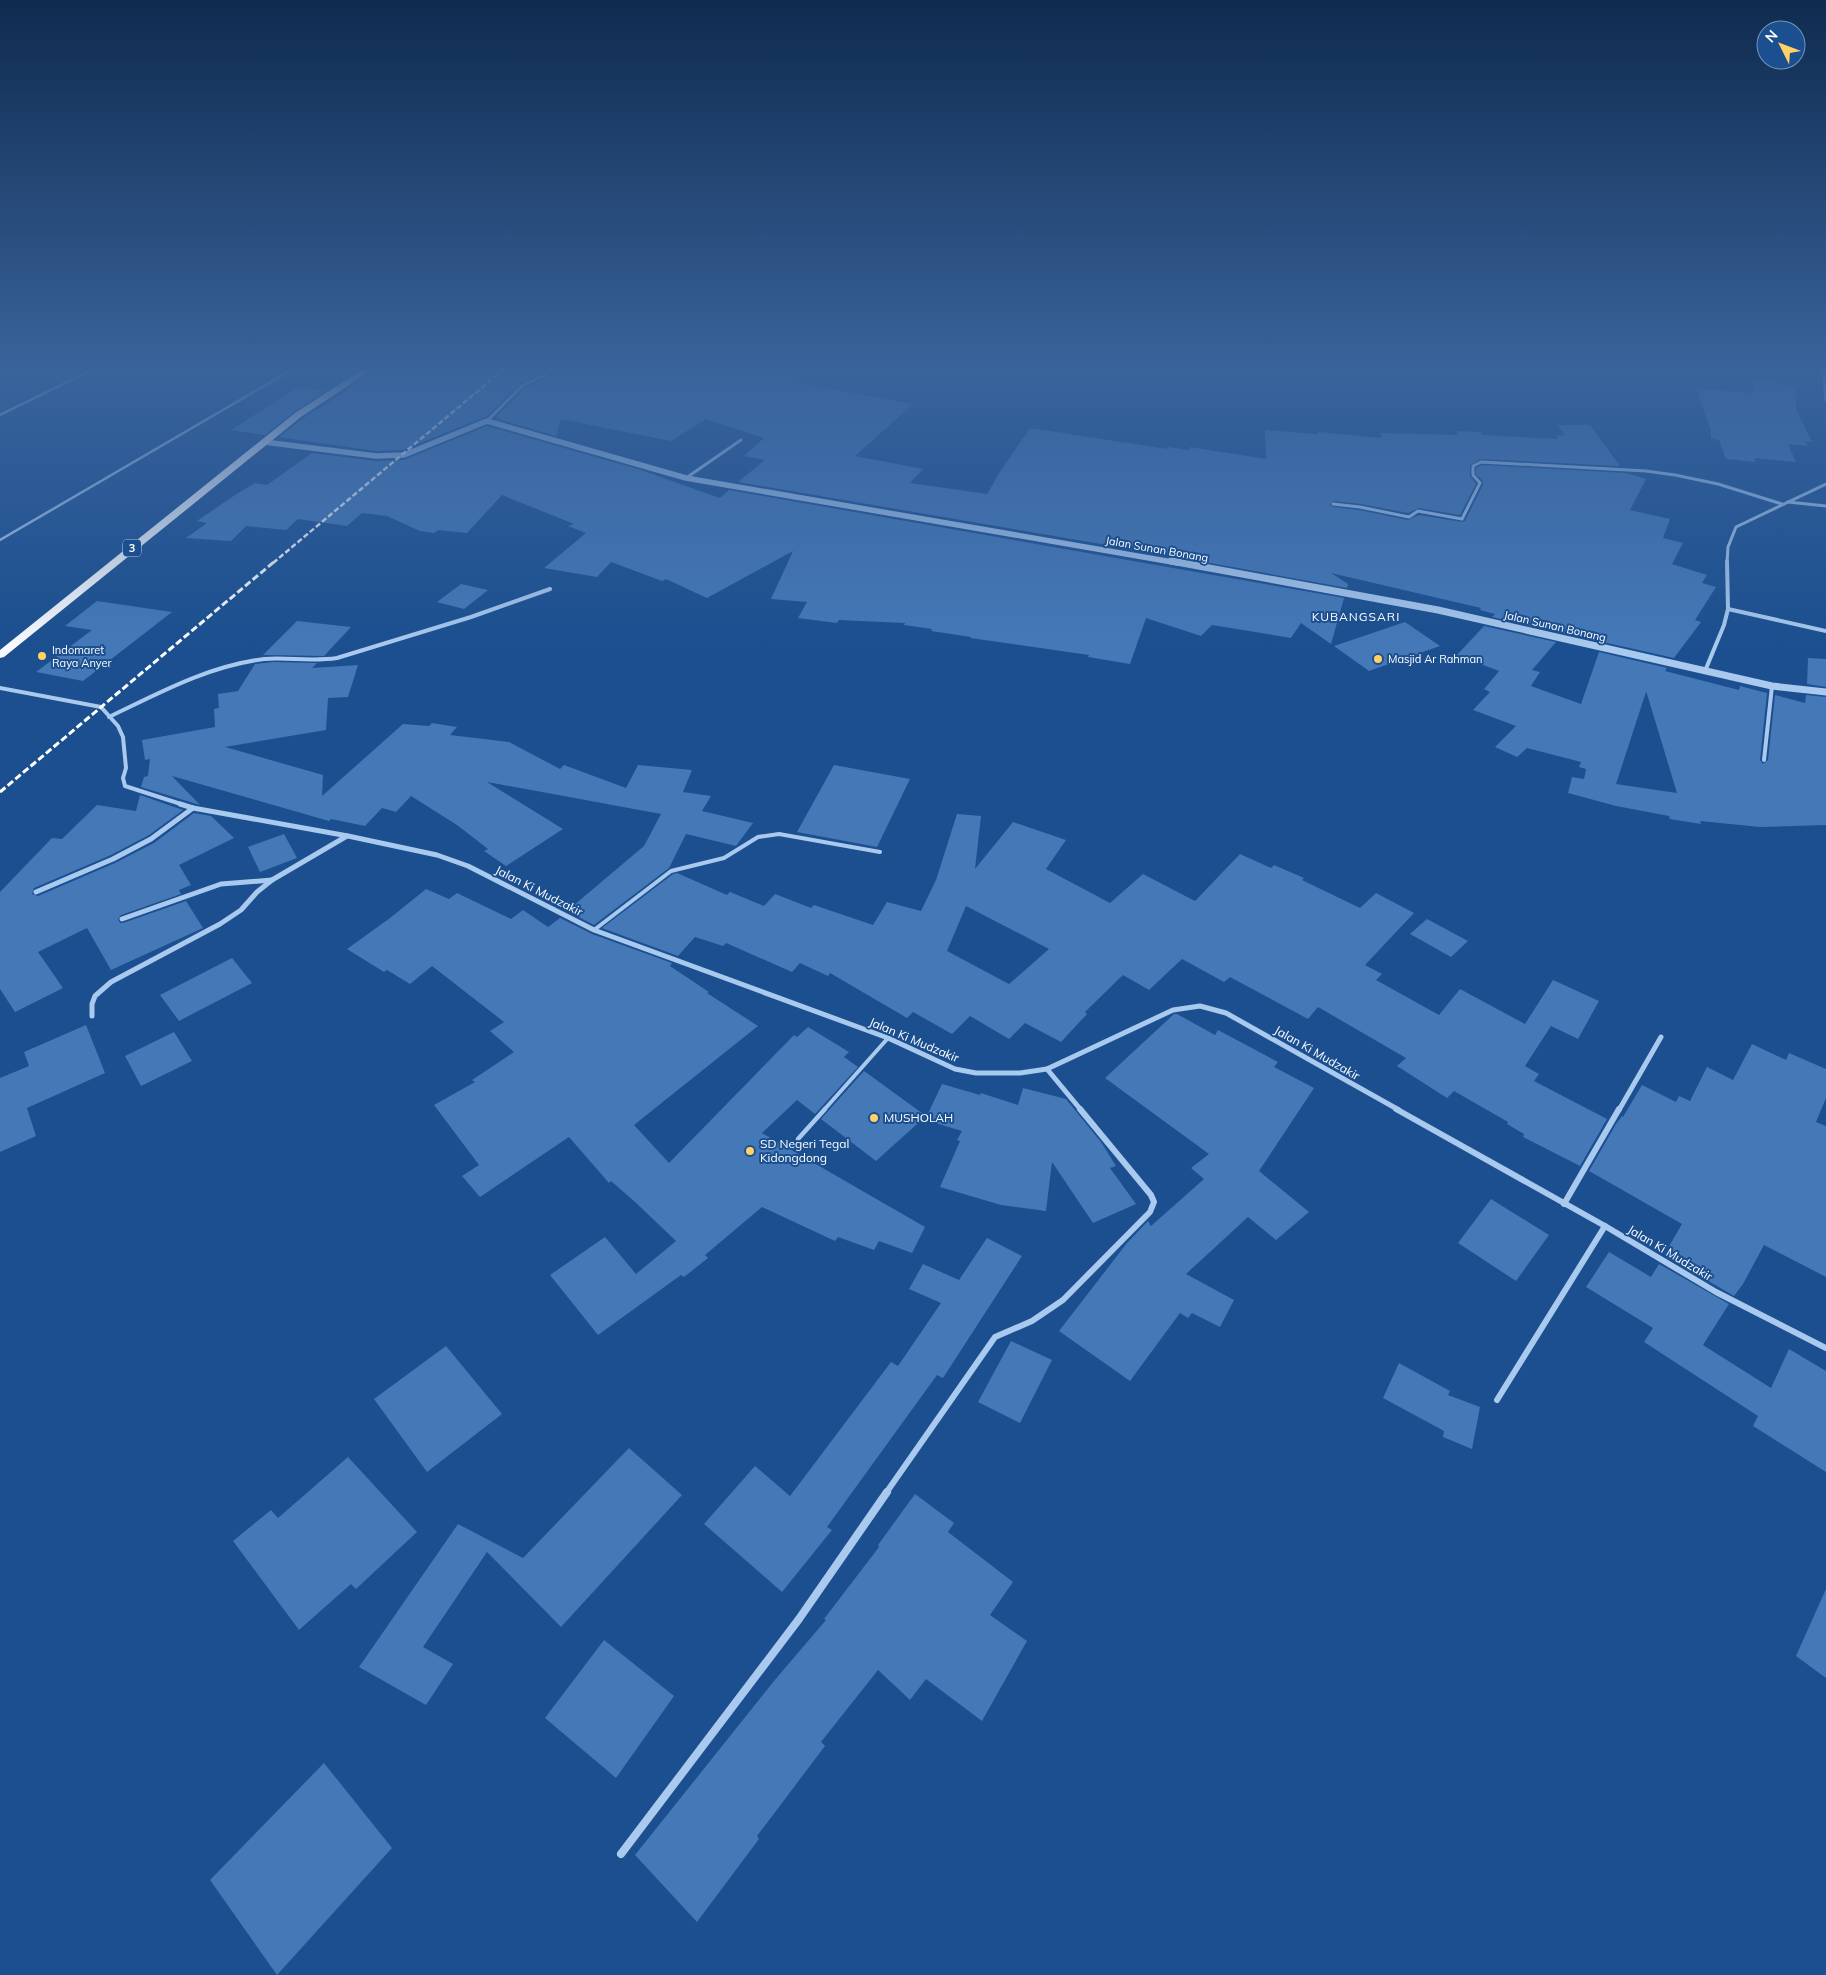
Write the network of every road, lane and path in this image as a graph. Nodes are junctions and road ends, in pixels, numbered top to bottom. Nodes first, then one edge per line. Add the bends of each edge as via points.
1 (135, 461) edge
2 (240, 461) edge
3 (627, 461) edge
4 (710, 461) edge
5 (686, 478) junction
6 (1826, 484) edge
7 (1788, 502) junction
8 (1333, 504) dead end
9 (1782, 504) junction
10 (1826, 506) edge
11 (0, 540) edge
12 (550, 589) dead end
13 (1728, 609) junction
14 (1826, 632) edge
15 (0, 654) edge
16 (1705, 671) junction
17 (1772, 686) junction
18 (0, 688) edge
19 (1826, 692) edge
20 (109, 717) junction
21 (1764, 760) dead end
22 (193, 808) junction
23 (348, 836) junction
24 (880, 852) dead end
25 (272, 880) junction
26 (36, 892) dead end
27 (122, 919) dead end
28 (594, 930) junction
29 (92, 1016) dead end
30 (1661, 1037) dead end
31 (888, 1038) junction
32 (1047, 1069) junction
33 (798, 1139) dead end
34 (1564, 1204) junction
35 (1605, 1226) junction
36 (1826, 1348) edge
37 (1497, 1400) dead end
38 (621, 1854) dead end

1 - 11 lane
2 - 15 highway, 3
3 - 5 street, Jalan Sunan Bonang
4 - 5 street
5 - 16 street, Jalan Sunan Bonang via 1428,608
6 - 7 street
7 - 9 street
7 - 10 street
8 - 9 street via 1409,516 1418,511 1462,519 1480,483 1473,475 1473,466 1481,462 1675,475 1718,484
9 - 13 street via 1736,526 1729,537
12 - 20 street via 337,658 318,661 266,659 207,672
13 - 14 street
13 - 16 street
16 - 17 street, Jalan Sunan Bonang
17 - 19 street, Jalan Sunan Bonang
17 - 21 street
18 - 20 street, Jalan Ki Mudzakir via 101,707
20 - 22 street, Jalan Ki Mudzakir via 123,737 125,786
22 - 23 street, Jalan Ki Mudzakir
22 - 26 street via 151,839
23 - 25 street
23 - 28 street, Jalan Ki Mudzakir via 437,855 468,866
24 - 28 lane via 767,834 724,858 671,871
25 - 27 street via 221,884
25 - 29 street via 241,910 220,924 111,982 92,1001
28 - 31 street, Jalan Ki Mudzakir
30 - 34 street
31 - 32 street, Jalan Ki Mudzakir via 955,1069 976,1073
31 - 33 lane
32 - 34 street, Jalan Ki Mudzakir via 1173,1010 1190,1005 1206,1006 1226,1013
32 - 38 street via 1151,1195 1154,1202 1150,1212 1063,1300 1032,1321 995,1338 799,1619
34 - 35 street, Jalan Ki Mudzakir
35 - 36 street, Jalan Ki Mudzakir via 1716,1292
35 - 37 street

